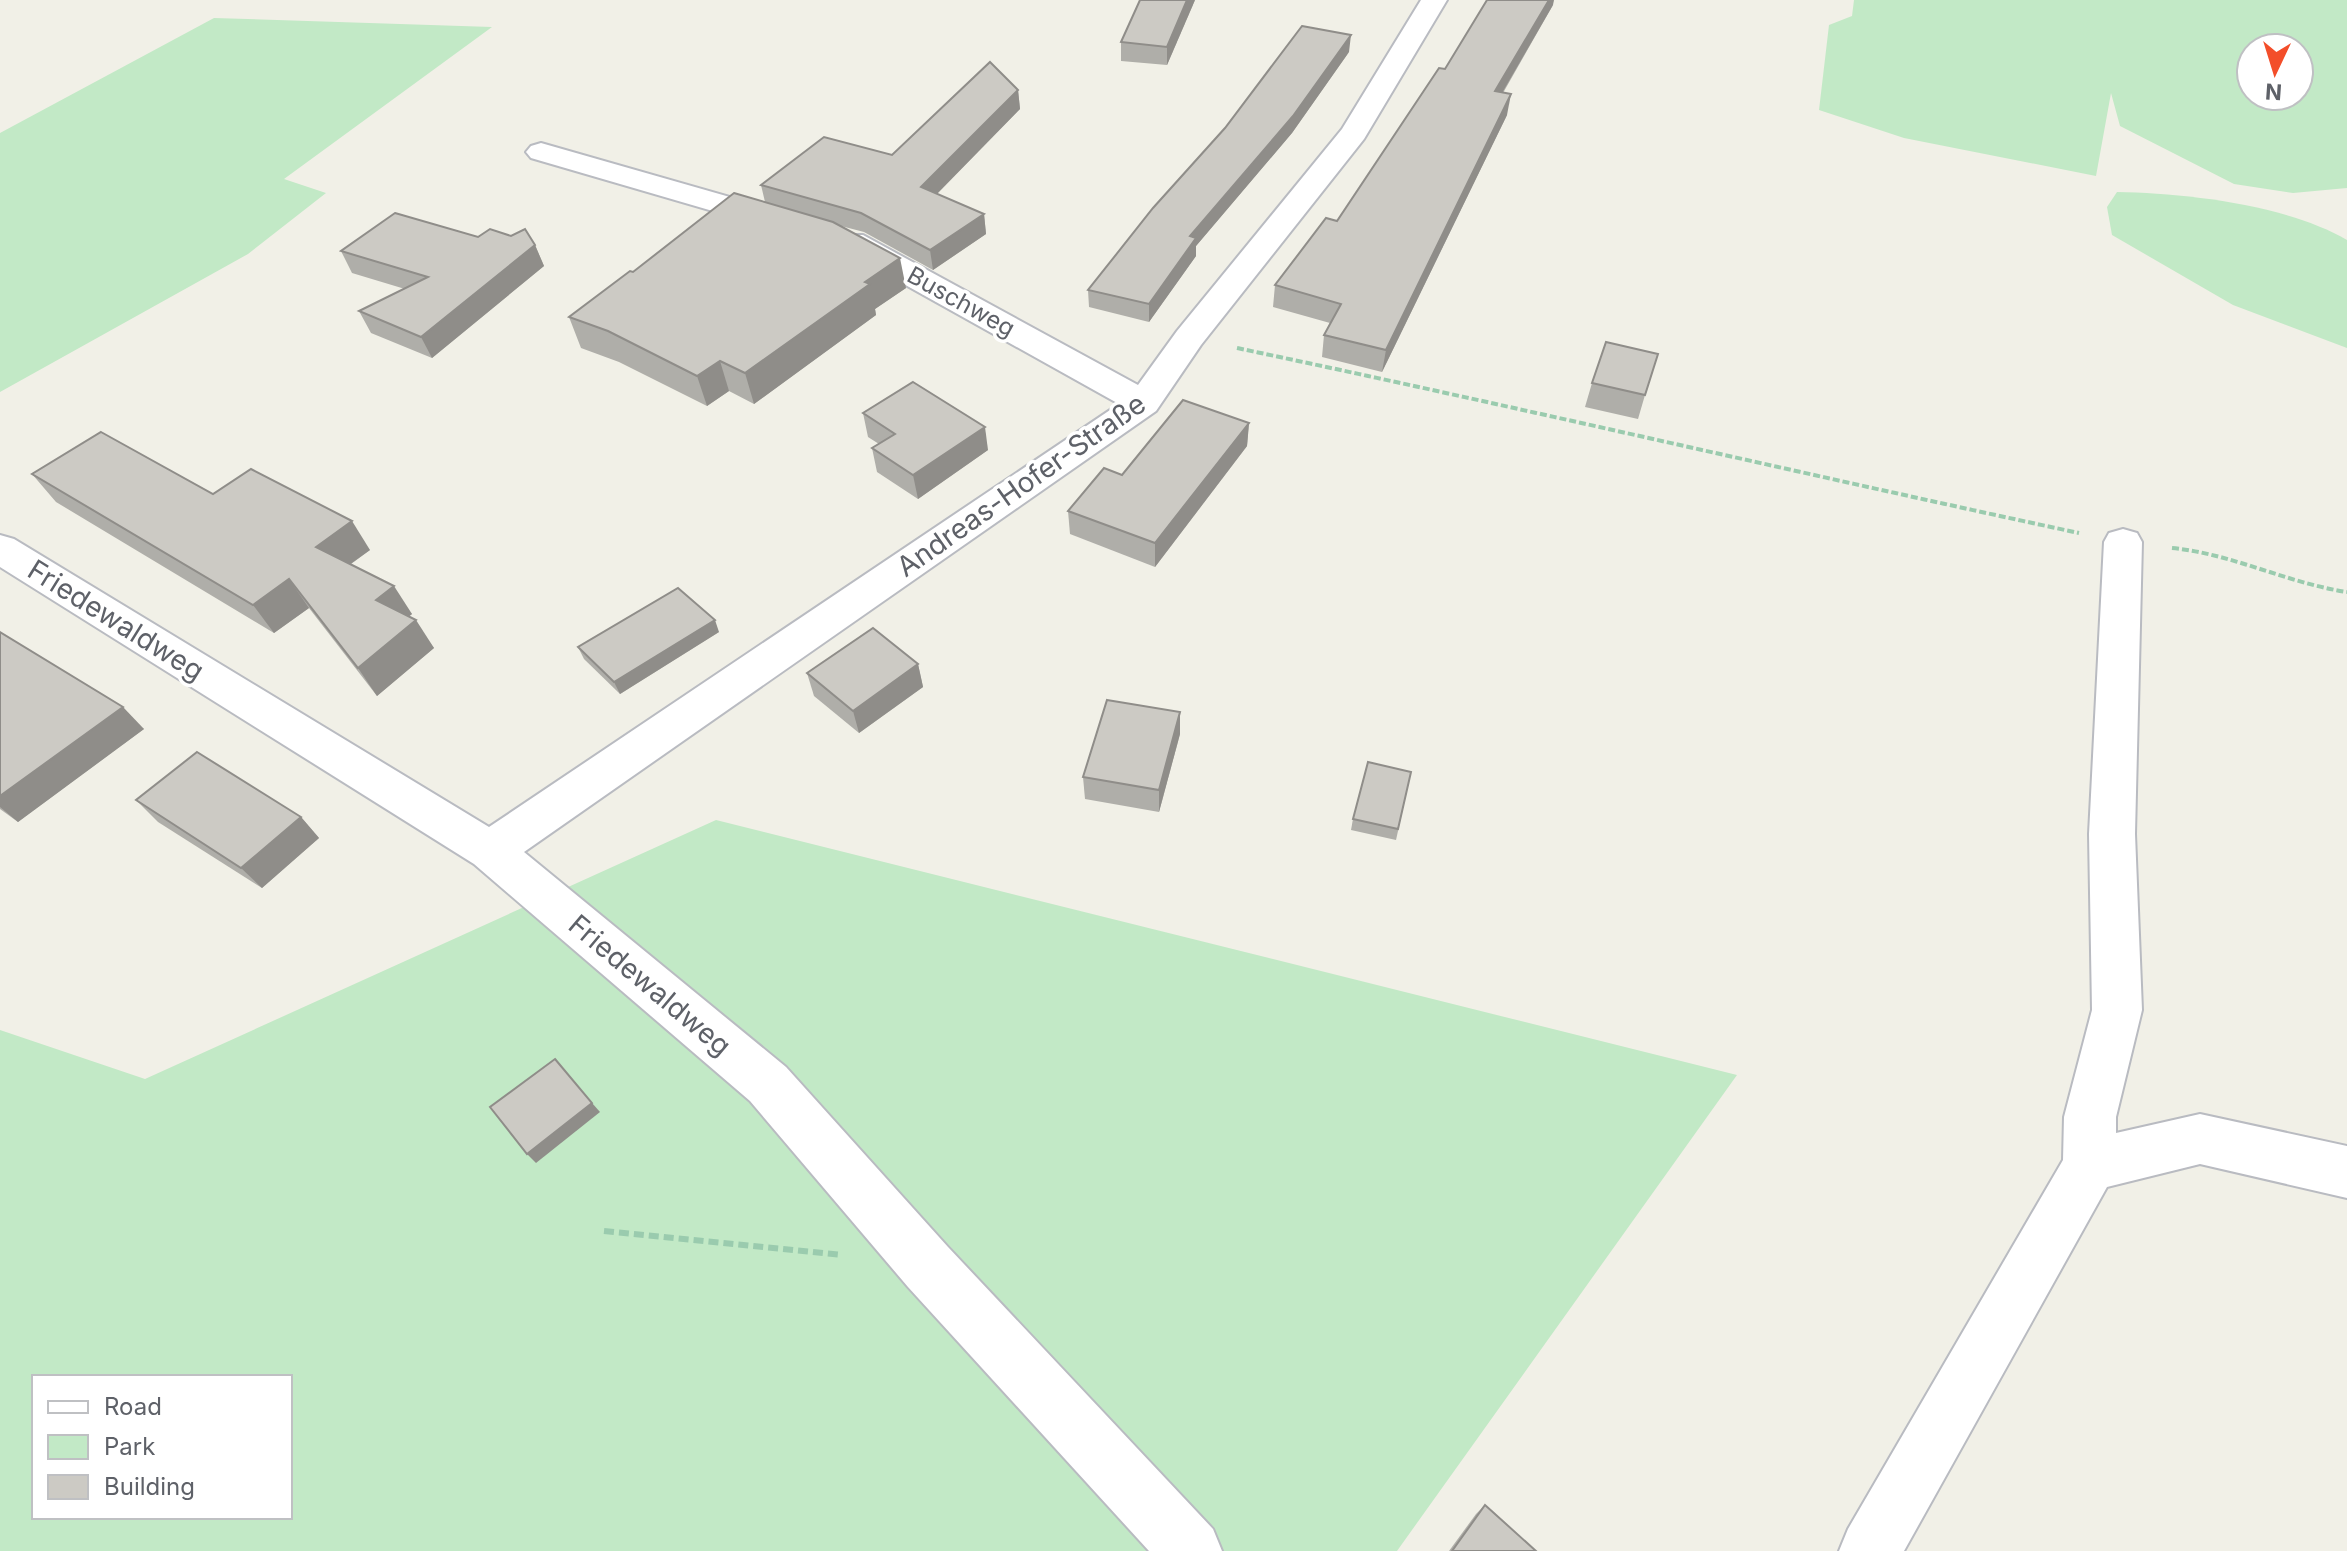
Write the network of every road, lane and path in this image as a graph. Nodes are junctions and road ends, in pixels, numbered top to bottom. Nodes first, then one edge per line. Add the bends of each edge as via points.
1 (1434, 0) edge
2 (541, 152) dead end
3 (1189, 338) junction
4 (1144, 403) junction
5 (2123, 542) junction
6 (0, 549) edge
7 (2347, 592) edge
8 (490, 851) junction
9 (2090, 1165) junction
10 (2347, 1172) edge
11 (604, 1231) dead end
12 (928, 1267) junction
13 (1191, 1551) edge
14 (1870, 1551) edge

1 - 3 street, Andreas-Hofer-Straße via 1354,133
2 - 4 street, Buschweg via 852,242
3 - 4 street, Andreas-Hofer-Straße
3 - 5 path
4 - 8 street, Andreas-Hofer-Straße
5 - 7 path via 2205,551
5 - 9 street via 2112,834 2117,1010 2090,1117
6 - 8 street, Friedewaldweg
8 - 12 street, Friedewaldweg via 768,1084
9 - 10 street via 2200,1139
9 - 14 street
11 - 12 path via 794,1248
12 - 13 street, Friedewaldweg

